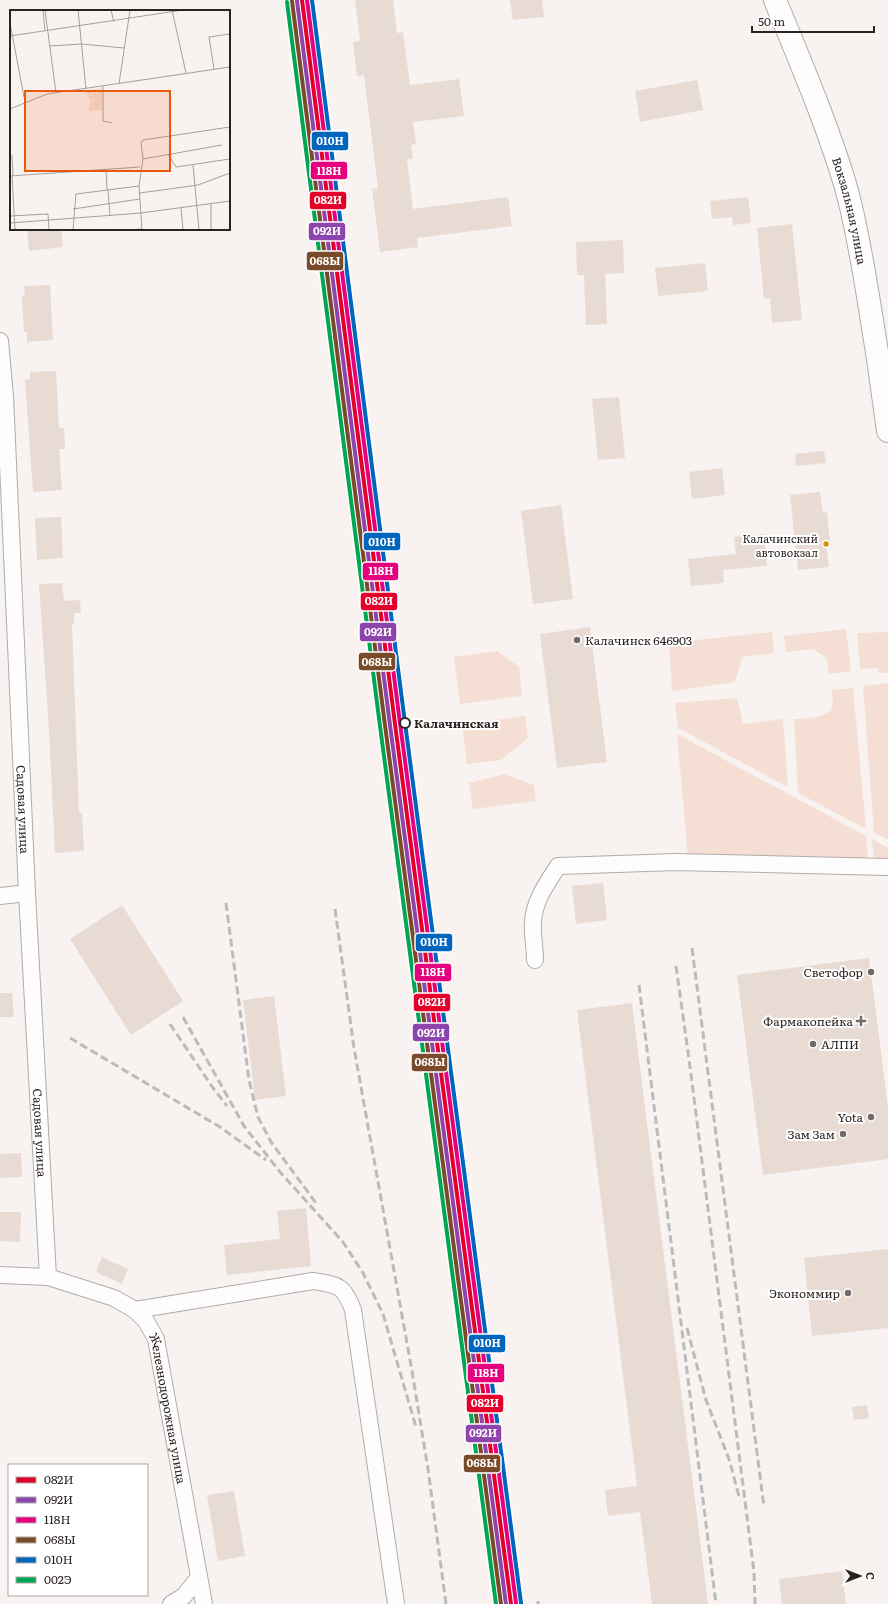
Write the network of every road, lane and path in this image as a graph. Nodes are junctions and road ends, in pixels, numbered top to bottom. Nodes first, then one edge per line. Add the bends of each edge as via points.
1 (775, 0) edge
2 (0, 340) edge
3 (882, 344) edge
4 (888, 431) edge
5 (888, 867) edge
6 (27, 894) junction
7 (0, 896) edge
8 (536, 960) dead end
9 (0, 1275) edge
10 (48, 1277) junction
11 (135, 1310) junction
12 (199, 1578) junction
13 (171, 1604) edge
14 (204, 1604) edge
15 (396, 1604) edge

1 - 3 main road, Вокзальная улица via 811,86 845,184
2 - 6 street, Садовая улица via 6,404
3 - 4 main road, Вокзальная улица
5 - 8 street via 676,862 558,866 536,904 533,922
6 - 7 street
6 - 10 street, Садовая улица
9 - 10 street, Железнодорожная улица
10 - 11 street, Железнодорожная улица via 114,1298
11 - 12 street, Железнодорожная улица via 146,1321 156,1339
11 - 15 street via 313,1281 335,1285 348,1296 353,1310
12 - 13 street via 184,1596
12 - 14 street, Железнодорожная улица

